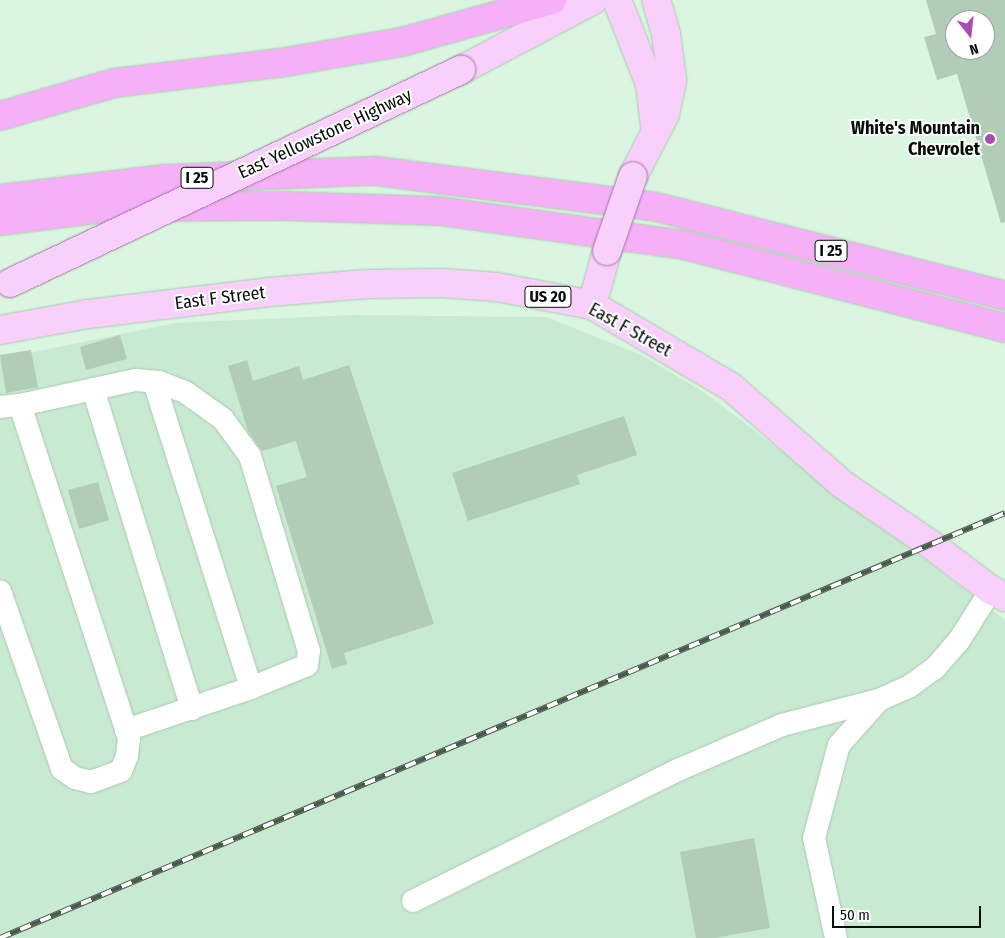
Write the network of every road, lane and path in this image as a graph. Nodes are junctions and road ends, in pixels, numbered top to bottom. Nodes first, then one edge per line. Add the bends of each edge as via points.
1 (552, 0) edge
2 (593, 0) edge
3 (617, 0) edge
4 (656, 0) edge
5 (0, 116) edge
6 (655, 130) junction
7 (0, 199) edge
8 (0, 221) edge
9 (5, 285) edge
10 (1005, 296) edge
11 (592, 305) junction
12 (1005, 328) edge
13 (0, 330) edge
14 (154, 382) junction
15 (93, 389) junction
16 (10, 406) edge
17 (0, 591) edge
18 (998, 594) edge
19 (251, 688) junction
20 (879, 700) junction
21 (192, 708) junction
22 (126, 730) junction
23 (412, 901) dead end
24 (836, 938) edge

1 - 5 highway via 402,42 280,63 114,83
2 - 9 main road, East Yellowstone Highway, bridge via 461,70
3 - 6 main road via 650,84
4 - 6 main road via 666,34 672,80 665,114
6 - 11 main road, bridge via 633,176
7 - 10 highway, I 25 via 164,180 376,171 657,206
8 - 12 highway, I 25 via 112,207 284,206 439,211 684,245
11 - 13 main road, East F Street / US 20 via 497,287 441,283 367,284 269,292 88,314
11 - 18 main road, East F Street / US 20 via 731,388 842,484
14 - 15 street via 136,380
14 - 19 street
14 - 19 street via 185,392 223,419 250,456 309,651 307,666
15 - 16 street
15 - 21 street
16 - 22 street
17 - 22 street via 62,769 75,778 91,782 121,771 128,756
18 - 20 street via 935,668 910,686
19 - 21 street
20 - 23 street via 782,725 678,770
20 - 24 street via 839,744 814,838
21 - 22 street

